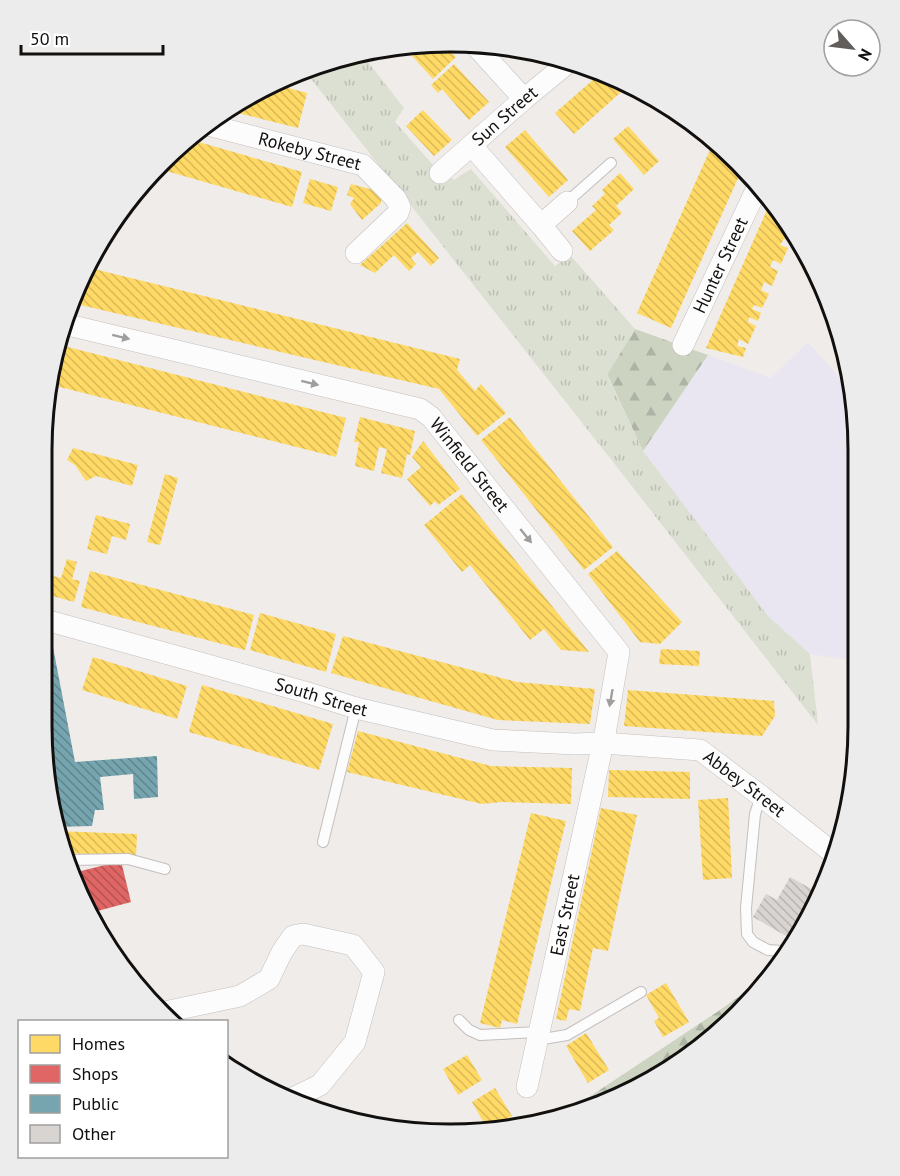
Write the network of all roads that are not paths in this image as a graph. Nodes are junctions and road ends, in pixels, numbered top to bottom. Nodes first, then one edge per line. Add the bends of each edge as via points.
1 (483, 54) edge
2 (561, 69) edge
3 (524, 99) junction
4 (218, 128) edge
5 (472, 146) junction
6 (611, 163) dead end
7 (440, 173) dead end
8 (754, 194) edge
9 (567, 202) joint
10 (541, 225) junction
11 (562, 251) dead end
12 (356, 254) dead end
13 (73, 326) edge
14 (683, 345) dead end
15 (52, 623) edge
16 (356, 708) junction
17 (603, 743) junction
18 (761, 796) junction
19 (323, 842) dead end
20 (828, 849) edge
21 (76, 860) edge
22 (165, 869) dead end
23 (778, 951) edge
24 (641, 992) dead end
25 (174, 1012) edge
26 (459, 1020) dead end
27 (538, 1036) junction
28 (527, 1087) dead end
29 (301, 1094) edge

1 - 3 street
2 - 3 street, Sun Street
3 - 5 street, Sun Street
4 - 12 street, Rokeby Street via 363,165 400,207
5 - 7 street, Sun Street
5 - 10 street
6 - 9 lane
8 - 14 street, Hunter Street
9 - 10 street
10 - 11 street
13 -> 17 street, Winfield Street via 420,409 431,417 619,652
15 - 16 street, South Street
16 - 17 street, South Street via 493,740
16 - 19 lane
17 - 18 street, Abbey Street via 700,750
17 - 27 street, East Street
18 - 20 street, Abbey Street
18 - 23 lane via 755,814 747,934 753,942
21 - 22 lane via 128,859
24 - 27 lane via 567,1035
25 - 29 street via 240,996 269,979 293,936 303,934 353,945 374,972 355,1042 320,1085
26 - 27 lane via 480,1035
27 - 28 street, East Street

